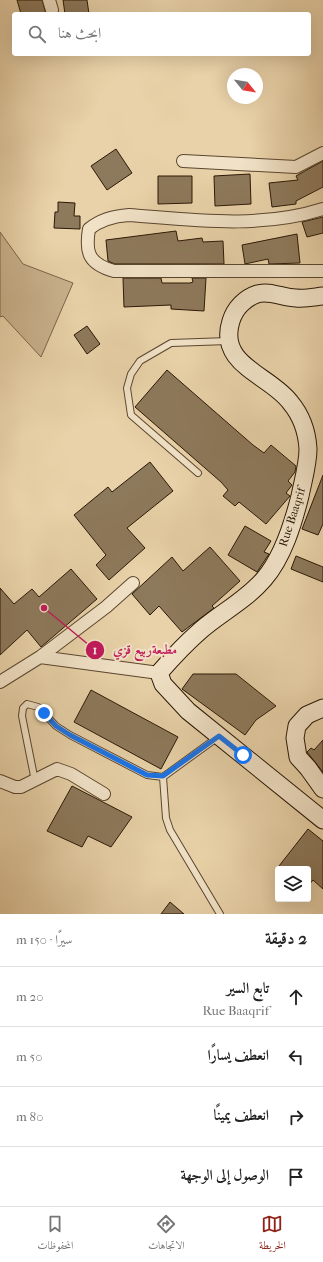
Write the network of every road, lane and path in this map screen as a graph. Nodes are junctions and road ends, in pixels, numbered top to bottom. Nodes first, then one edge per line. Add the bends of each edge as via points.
1 (323, 153) edge
2 (182, 161) dead end
3 (323, 210) edge
4 (323, 271) edge
5 (323, 296) edge
6 (230, 341) junction
7 (198, 473) dead end
8 (133, 583) dead end
9 (40, 657) junction
10 (159, 673) junction
11 (0, 682) edge
12 (323, 708) edge
13 (219, 736) junction
14 (163, 776) junction
15 (0, 781) edge
16 (35, 781) junction
17 (323, 789) edge
18 (104, 794) dead end
19 (323, 820) edge
20 (220, 914) edge

1 - 2 street via 296,167
3 - 4 street via 292,217 233,221 117,216 97,222 89,229 87,238 89,255 93,261 103,268 114,271
5 - 6 street via 295,298 259,293 249,297 238,306 233,315
6 - 7 lane via 171,343 140,361 131,374 127,388 131,415
6 - 10 street, Rue Baaqrif via 240,362 281,392 300,415 308,450 304,476 287,538 265,578 248,596 202,629
8 - 9 street
9 - 10 street
9 - 11 street
10 - 13 street via 163,684 173,696
12 - 17 street via 307,715 297,726 295,738 298,757
13 - 14 lane
13 - 19 street
14 - 16 lane via 147,775 83,742 56,726 38,707 27,704 23,708 22,716
14 - 20 lane via 166,818 170,830
15 - 16 street via 16,788
16 - 18 street via 57,769 71,774

